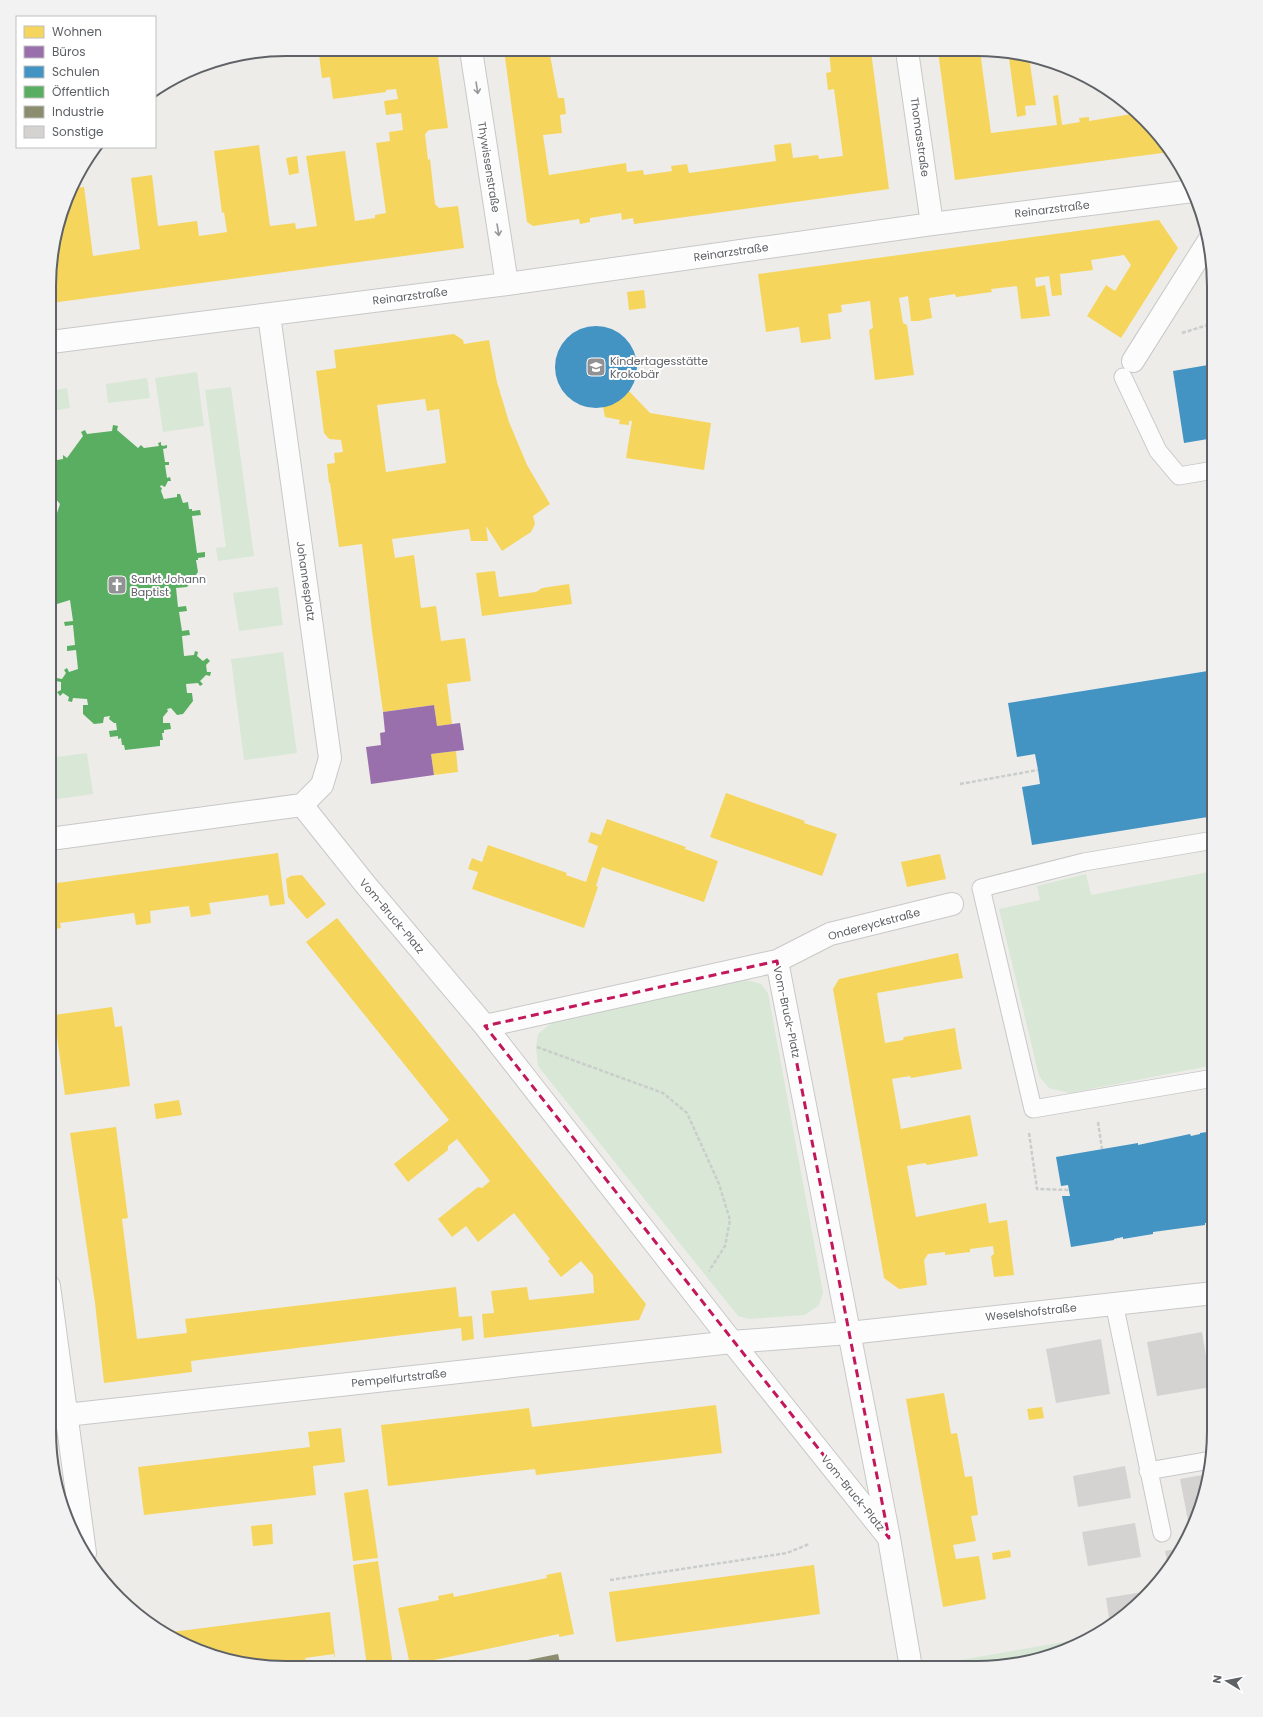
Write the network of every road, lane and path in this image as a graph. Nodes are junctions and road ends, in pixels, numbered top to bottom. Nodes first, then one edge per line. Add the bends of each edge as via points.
1 (472, 56) edge
2 (908, 56) edge
3 (1186, 192) edge
4 (932, 224) junction
5 (1204, 248) edge
6 (506, 284) junction
7 (269, 315) junction
8 (56, 341) edge
9 (1128, 369) joint
10 (1207, 471) edge
11 (1038, 770) dead end
12 (960, 784) dead end
13 (302, 805) junction
14 (56, 838) edge
15 (1207, 841) edge
16 (952, 904) dead end
17 (777, 961) junction
18 (485, 1026) junction
19 (536, 1047) dead end
20 (1207, 1079) edge
21 (1033, 1109) junction
22 (1068, 1190) dead end
23 (690, 1288) junction
24 (1207, 1294) edge
25 (1114, 1303) junction
26 (849, 1333) junction
27 (56, 1339) edge
28 (732, 1342) junction
29 (66, 1415) junction
30 (1205, 1461) edge
31 (1148, 1472) junction
32 (1162, 1533) dead end
33 (889, 1538) junction
34 (83, 1539) edge
35 (809, 1544) dead end
36 (610, 1580) dead end
37 (910, 1661) edge

1 -> 6 street, Thywissenstraße
2 - 4 street, Thomasstraße
3 - 4 street, Reinarzstraße
4 - 6 street, Reinarzstraße
5 - 9 street
6 - 7 street, Reinarzstraße
7 - 8 street
7 - 13 street, Johannesplatz via 330,758 322,785
9 - 10 lane via 1158,451 1179,476
11 - 12 path
13 - 14 street
13 - 18 street, Vom-Bruck-Platz
15 - 21 lane via 1084,862 981,888
16 - 17 street, Ondereyckstraße via 830,934
17 - 18 street, Vom-Bruck-Platz
17 - 26 street, Vom-Bruck-Platz
18 - 23 street, Vom-Bruck-Platz
19 - 23 path via 663,1093 687,1113 719,1184 730,1220 725,1246 706,1276
20 - 21 lane
21 - 22 path via 1028,1127 1037,1189
23 - 28 street, Vom-Bruck-Platz
24 - 25 street, Weselshofstraße
25 - 26 street, Weselshofstraße
25 - 31 lane
26 - 28 street
26 - 33 street, Vom-Bruck-Platz
27 - 29 street
28 - 29 street, Pempelfurtstraße
28 - 33 street, Vom-Bruck-Platz
29 - 34 street
30 - 31 lane
31 - 32 lane
33 - 37 street
35 - 36 path via 787,1554

